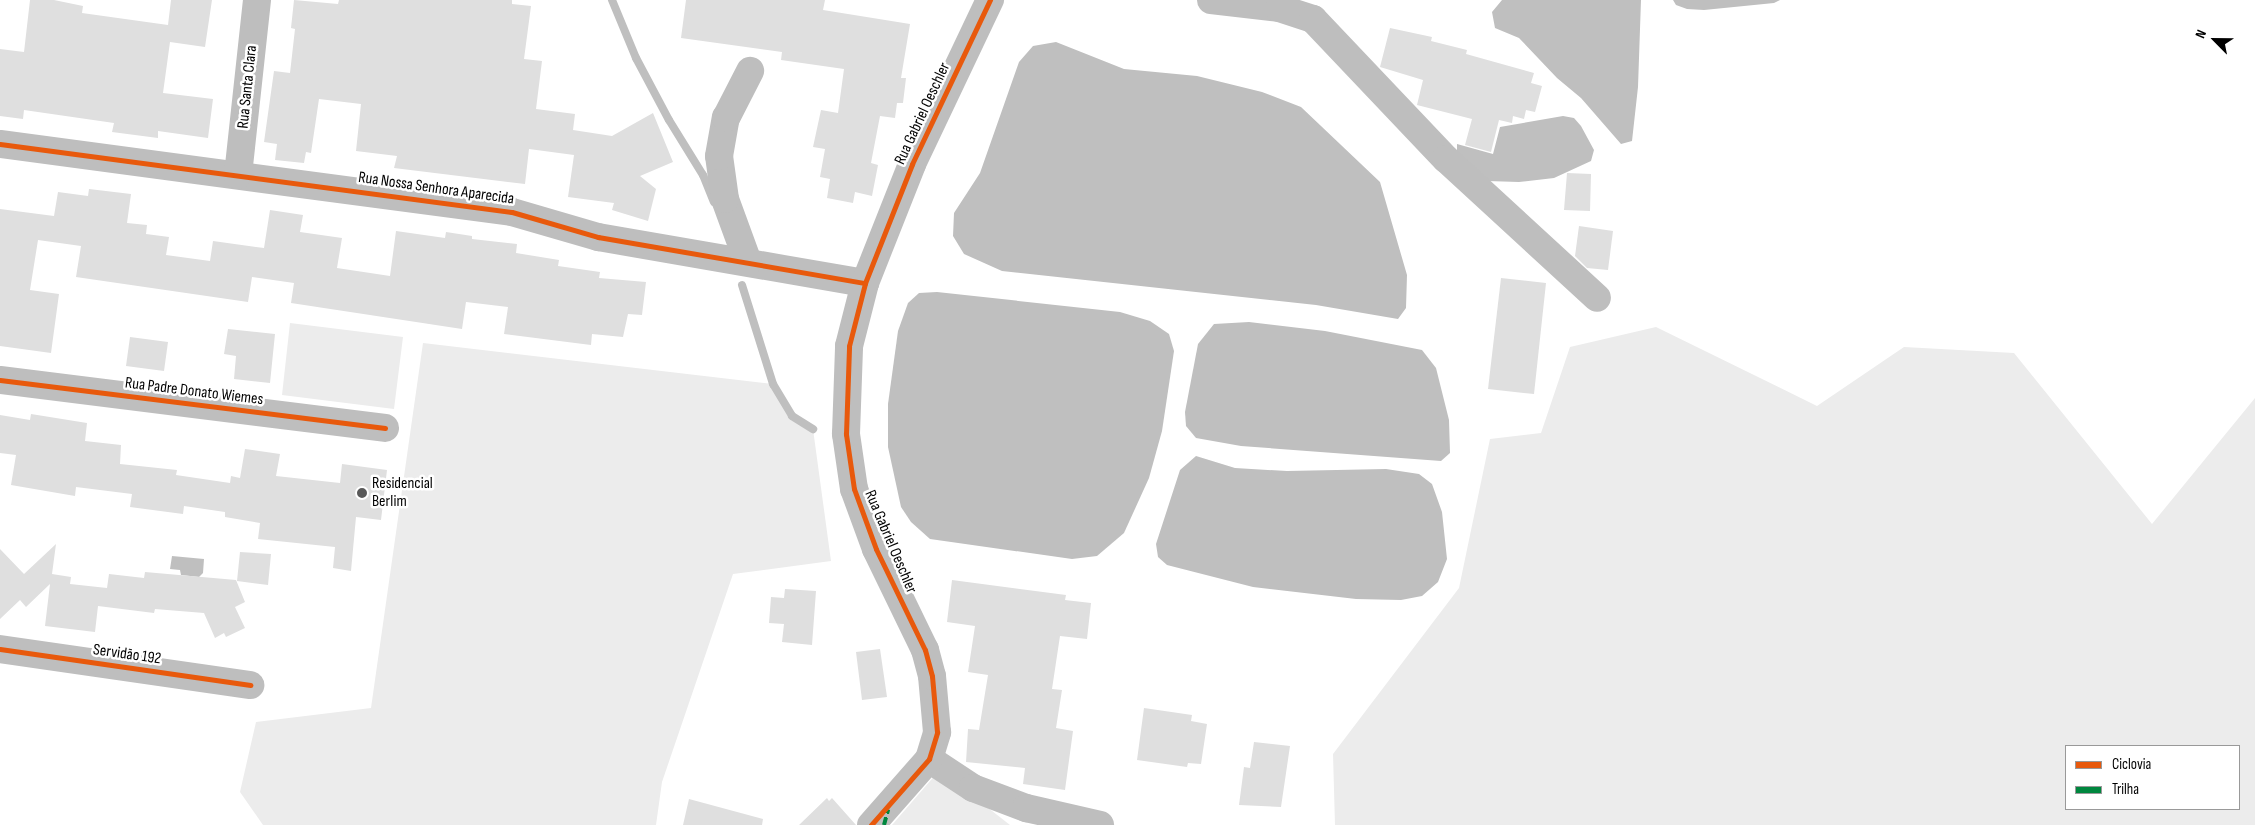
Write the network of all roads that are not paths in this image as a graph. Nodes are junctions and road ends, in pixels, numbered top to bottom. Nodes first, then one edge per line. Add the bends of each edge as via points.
1 (257, 0) edge
2 (990, 0) edge
3 (1211, 0) edge
4 (750, 71) dead end
5 (0, 144) edge
6 (238, 175) junction
7 (748, 262) junction
8 (865, 282) junction
9 (1597, 298) dead end
10 (0, 380) edge
11 (386, 428) dead end
12 (0, 649) edge
13 (250, 685) dead end
14 (928, 759) junction
15 (881, 819) edge
16 (1100, 825) edge

1 - 6 street, Rua Santa Clara
2 - 8 street, Rua Gabriel Oeschler via 912,164
3 - 9 street via 1279,8 1313,19 1446,159
4 - 7 street via 726,118 719,156 725,200
5 - 6 street, Rua Nossa Senhora Aparecida
6 - 7 street, Rua Nossa Senhora Aparecida via 512,212 598,237
7 - 8 street, Rua Nossa Senhora Aparecida
8 - 14 street, Rua Gabriel Oeschler via 849,346 846,434 854,489 864,519 925,650 932,676 937,732
10 - 11 street, Rua Padre Donato Wiemes
12 - 13 street, Servidão 192
14 - 15 street, Rua Gabriel Oeschler
14 - 16 street via 973,788 1026,808

